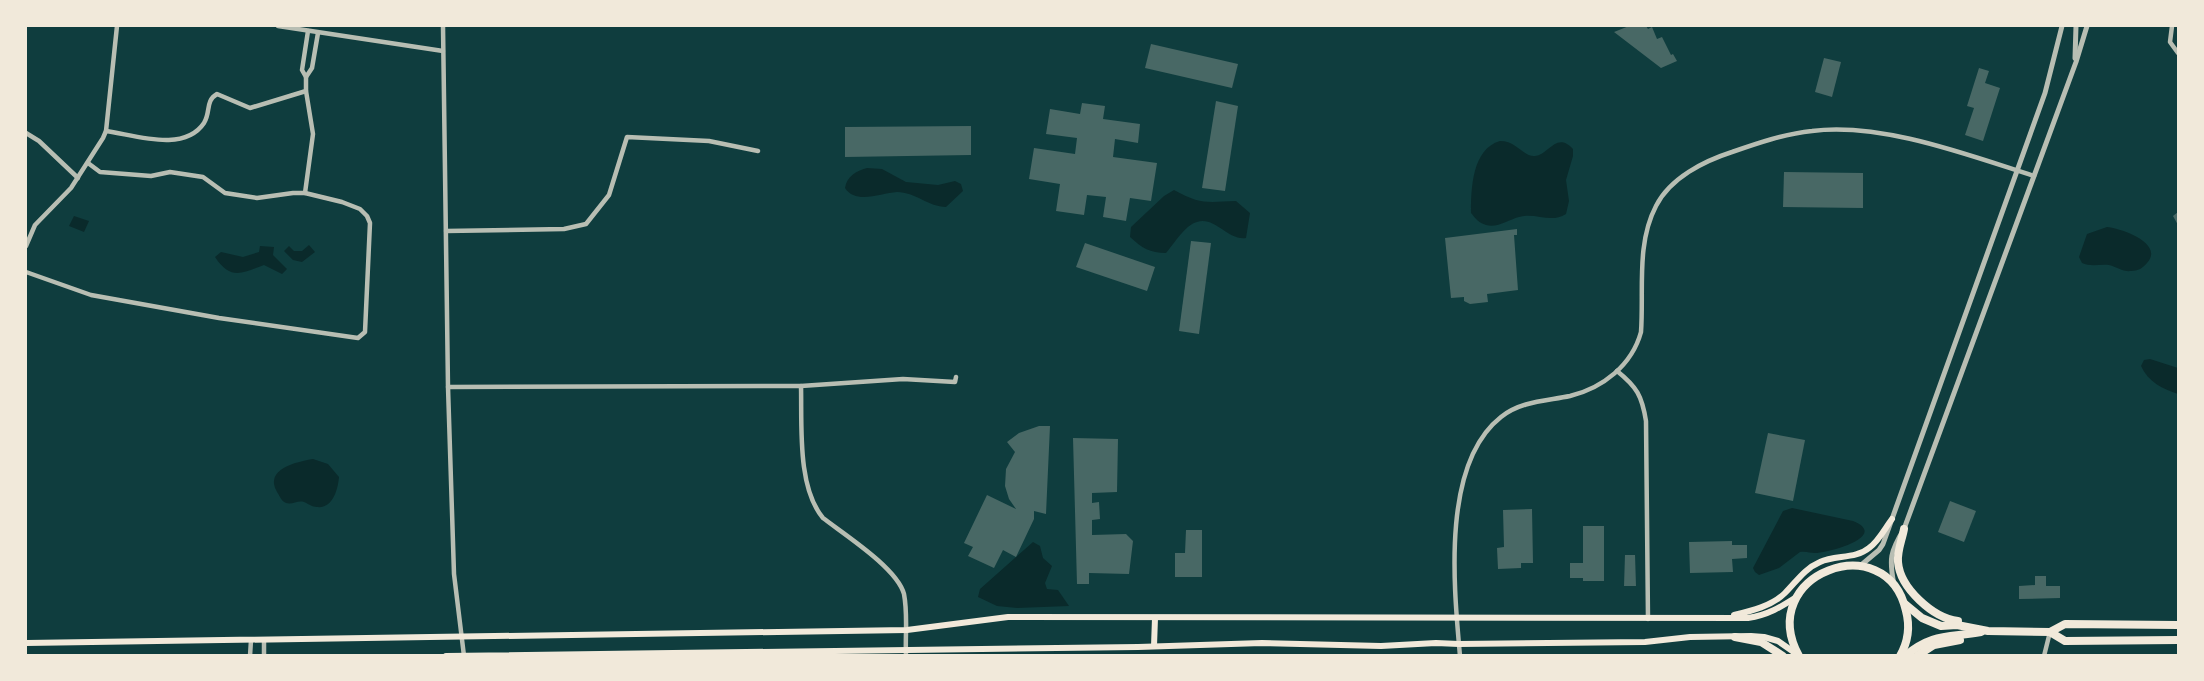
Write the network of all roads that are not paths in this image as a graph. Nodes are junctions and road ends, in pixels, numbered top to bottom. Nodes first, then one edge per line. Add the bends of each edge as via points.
1 (117, 26) edge
2 (278, 26) edge
3 (443, 26) edge
4 (2062, 26) edge
5 (2076, 26) edge
6 (2087, 26) edge
7 (2172, 26) edge
8 (308, 31) junction
9 (318, 33) junction
10 (443, 51) junction
11 (2178, 53) edge
12 (2076, 62) junction
13 (306, 77) junction
14 (306, 91) junction
15 (106, 130) junction
16 (26, 133) edge
17 (758, 151) dead end
18 (88, 163) junction
19 (2017, 170) junction
20 (2034, 176) junction
21 (78, 178) junction
22 (305, 193) junction
23 (446, 231) junction
24 (26, 246) edge
25 (26, 272) edge
26 (1617, 371) junction
27 (956, 377) dead end
28 (801, 386) junction
29 (448, 387) junction
30 (1892, 519) junction
31 (1904, 529) junction
32 (1860, 566) junction
33 (1895, 586) junction
34 (1798, 596) junction
35 (1905, 604) junction
36 (1728, 617) junction
37 (1155, 618) junction
38 (1458, 619) junction
39 (1648, 619) junction
40 (2178, 625) edge
41 (907, 630) junction
42 (1988, 631) junction
43 (2050, 632) junction
44 (461, 636) junction
45 (1736, 637) junction
46 (251, 640) junction
47 (264, 640) junction
48 (2178, 640) edge
49 (26, 643) edge
50 (1459, 644) junction
51 (1154, 646) junction
52 (906, 652) edge
53 (609, 654) edge
54 (464, 655) edge
55 (1799, 655) edge
56 (250, 656) edge
57 (264, 656) edge
58 (446, 656) edge
59 (1460, 656) edge
60 (1783, 656) edge
61 (1900, 656) edge
62 (1905, 656) edge
63 (1917, 656) edge
64 (2044, 656) edge

1 - 15 street
2 - 8 street
3 - 10 street
4 - 19 street via 2045,93
5 - 12 street
6 - 12 street
7 - 11 street via 2170,42
8 - 9 street
8 - 13 street via 303,70
9 - 10 street
9 - 13 street via 312,68
10 - 23 street
12 - 20 street
13 - 14 street
14 - 15 street via 250,108 217,94 209,102 208,115 198,130 175,140
14 - 22 street via 313,134
15 - 18 street
16 - 21 street
17 - 23 street via 709,141 627,137 609,195 586,224 564,229
18 - 21 street
18 - 22 street via 100,172 151,176 170,172 203,177 225,193 257,198
19 - 20 street
19 - 26 street via 1948,149 1839,129 1789,134 1704,163 1674,184 1653,213 1642,262 1641,332
19 - 30 street
20 - 31 street
21 - 24 street via 35,225
22 - 25 street via 360,209 370,223 365,332 358,338 91,295
23 - 29 street
26 - 38 street via 1592,388 1510,411 1488,430 1464,476 1457,507
26 - 39 street via 1639,394 1646,421
27 - 28 street via 955,382 903,379
28 - 29 street
28 - 41 street via 808,492 823,518 896,577 904,598
29 - 44 street via 454,574
30 - 32 street via 1879,550
30 - 36 main road via 1867,550 1819,562 1776,600
31 - 33 street via 1891,556
31 - 42 highway via 1898,561 1914,594 1941,618
32 - 33 highway via 1883,575
32 - 34 highway via 1834,567 1815,576
33 - 35 highway
34 - 36 main road via 1763,616
34 - 55 highway via 1792,605 1790,626
35 - 42 highway via 1922,618 1941,626
35 - 61 highway via 1908,635
36 - 39 main road
37 - 38 main road
37 - 41 main road via 1008,617
37 - 51 main road
38 - 39 main road
38 - 50 street
40 - 43 highway via 2065,624
41 - 44 main road
41 - 52 street
42 - 43 highway
42 - 62 highway via 1932,638
42 - 63 highway via 1934,645
43 - 48 highway via 2066,641
43 - 64 street
44 - 47 main road
44 - 54 street
45 - 50 main road
45 - 55 main road via 1764,637
45 - 60 highway via 1761,642
46 - 47 main road
46 - 49 main road
46 - 56 street
47 - 57 street
50 - 51 main road
50 - 59 street
51 - 52 main road
52 - 53 main road
53 - 54 main road
54 - 58 main road

